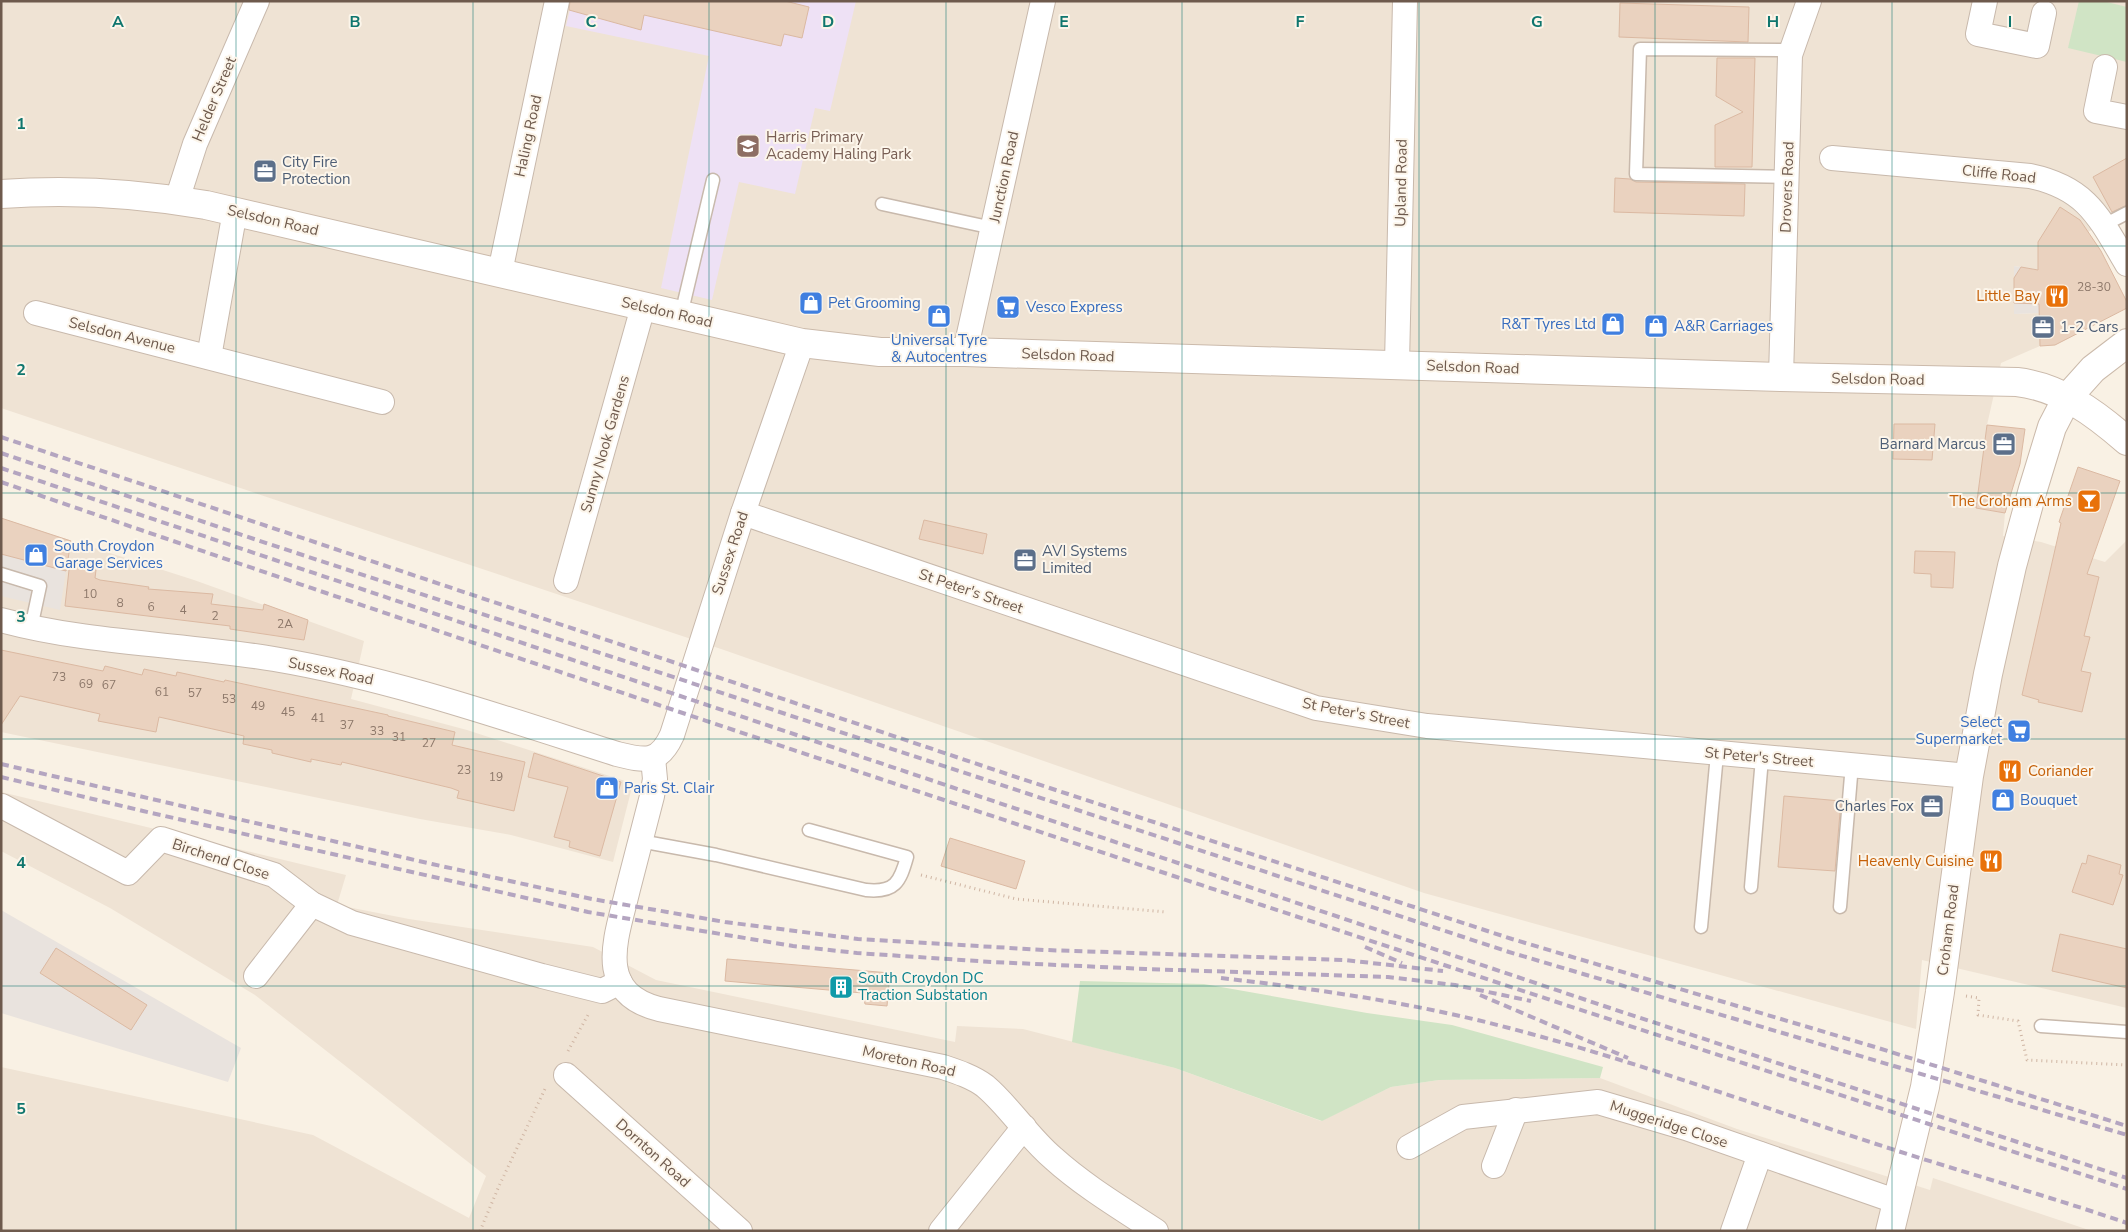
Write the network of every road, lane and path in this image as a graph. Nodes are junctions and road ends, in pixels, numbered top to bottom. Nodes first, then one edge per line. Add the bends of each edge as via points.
1 (257, 1) edge
2 (557, 1) edge
3 (1043, 1) edge
4 (1405, 1) edge
5 (1809, 1) edge
6 (1984, 1) edge
7 (2044, 14) dead end
8 (1792, 50) junction
9 (2104, 67) dead end
10 (2127, 117) edge
11 (1832, 158) dead end
12 (1787, 178) junction
13 (713, 180) dead end
14 (1, 194) edge
15 (177, 200) junction
16 (882, 204) dead end
17 (235, 211) junction
18 (2127, 213) edge
19 (2104, 226) junction
20 (992, 228) junction
21 (2127, 264) edge
22 (500, 272) junction
23 (643, 306) junction
24 (36, 313) dead end
25 (681, 315) junction
26 (802, 343) junction
27 (2127, 343) edge
28 (965, 352) junction
29 (209, 357) junction
30 (1397, 364) junction
31 (1780, 377) junction
32 (2067, 398) junction
33 (382, 402) dead end
34 (2127, 441) edge
35 (743, 513) junction
36 (1, 574) edge
37 (566, 581) dead end
38 (1, 620) edge
39 (31, 628) junction
40 (1717, 754) junction
41 (653, 758) junction
42 (1762, 758) junction
43 (1852, 764) junction
44 (1969, 776) junction
45 (2, 806) edge
46 (809, 830) dead end
47 (640, 840) junction
48 (903, 870) junction
49 (1752, 888) dead end
50 (312, 904) junction
51 (1840, 907) dead end
52 (1166, 912) dead end
53 (1701, 927) dead end
54 (256, 976) dead end
55 (611, 986) junction
56 (1960, 995) dead end
57 (2041, 1026) dead end
58 (2127, 1032) edge
59 (568, 1051) dead end
60 (2127, 1066) edge
61 (557, 1079) joint
62 (1516, 1110) junction
63 (1024, 1127) junction
64 (1409, 1147) dead end
65 (1760, 1154) junction
66 (1494, 1166) dead end
67 (1898, 1202) junction
68 (480, 1231) edge
69 (740, 1231) edge
70 (940, 1231) edge
71 (1156, 1231) edge
72 (1733, 1231) edge
73 (1890, 1231) edge

1 - 15 street, Helder Street via 195,144
2 - 22 street, Haling Road
3 - 20 street, Junction Road
4 - 30 street, Upland Road
5 - 8 street, Drovers Road
6 - 7 street via 1978,34 2037,46
8 - 12 street, Drovers Road
8 - 12 lane via 1640,49 1636,174
9 - 10 street via 2096,111
11 - 19 street, Cliffe Road via 2051,180 2070,189 2088,204
12 - 31 street, Drovers Road
13 - 25 lane
14 - 15 main road, Selsdon Road via 88,192
15 - 17 main road, Selsdon Road
16 - 20 lane
17 - 22 main road, Selsdon Road
17 - 29 street
18 - 19 lane
19 - 21 street, Cliffe Road
20 - 28 street, Junction Road
22 - 23 main road, Selsdon Road
23 - 25 main road, Selsdon Road
23 - 37 street, Sunny Nook Gardens
24 - 29 street, Selsdon Avenue
25 - 26 main road, Selsdon Road
26 - 28 main road, Selsdon Road via 880,352
26 - 35 street, Sussex Road
27 - 32 main road via 2093,369
28 - 30 main road, Selsdon Road
29 - 33 street, Selsdon Avenue
30 - 31 main road, Selsdon Road
31 - 32 main road, Selsdon Road via 2017,382
32 - 34 main road, Selsdon Road via 2093,413
32 - 44 main road, Croham Road via 2042,457 2012,566
35 - 40 street, St Peter's Street via 1316,708 1427,726
35 - 41 street, Sussex Road via 672,734 663,750
36 - 39 lane via 40,586
38 - 39 street, Sussex Road
39 - 41 street, Sussex Road via 93,638 233,652 325,669 452,701 617,754 638,759
40 - 42 street, St Peter's Street
40 - 53 lane
41 - 47 street via 654,787
42 - 43 street, St Peter's Street
42 - 49 lane
43 - 44 street, St Peter's Street
43 - 51 lane
44 - 67 main road, Croham Road via 1925,1087
45 - 50 street, Birchend Close via 128,873 161,839 274,875
46 - 48 lane via 907,857
47 - 48 lane via 877,892 892,887
47 - 55 street via 616,939
48 - 52 path via 1016,899
50 - 54 street
50 - 55 street, Birchend Close via 352,923 533,974
55 - 59 path
55 - 63 street, Moreton Road via 650,1007 943,1067 984,1086
56 - 60 path via 1980,998 1978,1015 2018,1021 2027,1060
57 - 58 lane
61 - 68 path via 539,1098
61 - 69 street, Dornton Road
62 - 64 street, Muggeridge Close via 1463,1117
62 - 65 street, Muggeridge Close via 1598,1102
62 - 66 street
63 - 70 street
63 - 71 street, Moreton Road via 1069,1172
65 - 67 street, Muggeridge Close
65 - 72 street
67 - 73 main road, Croham Road

